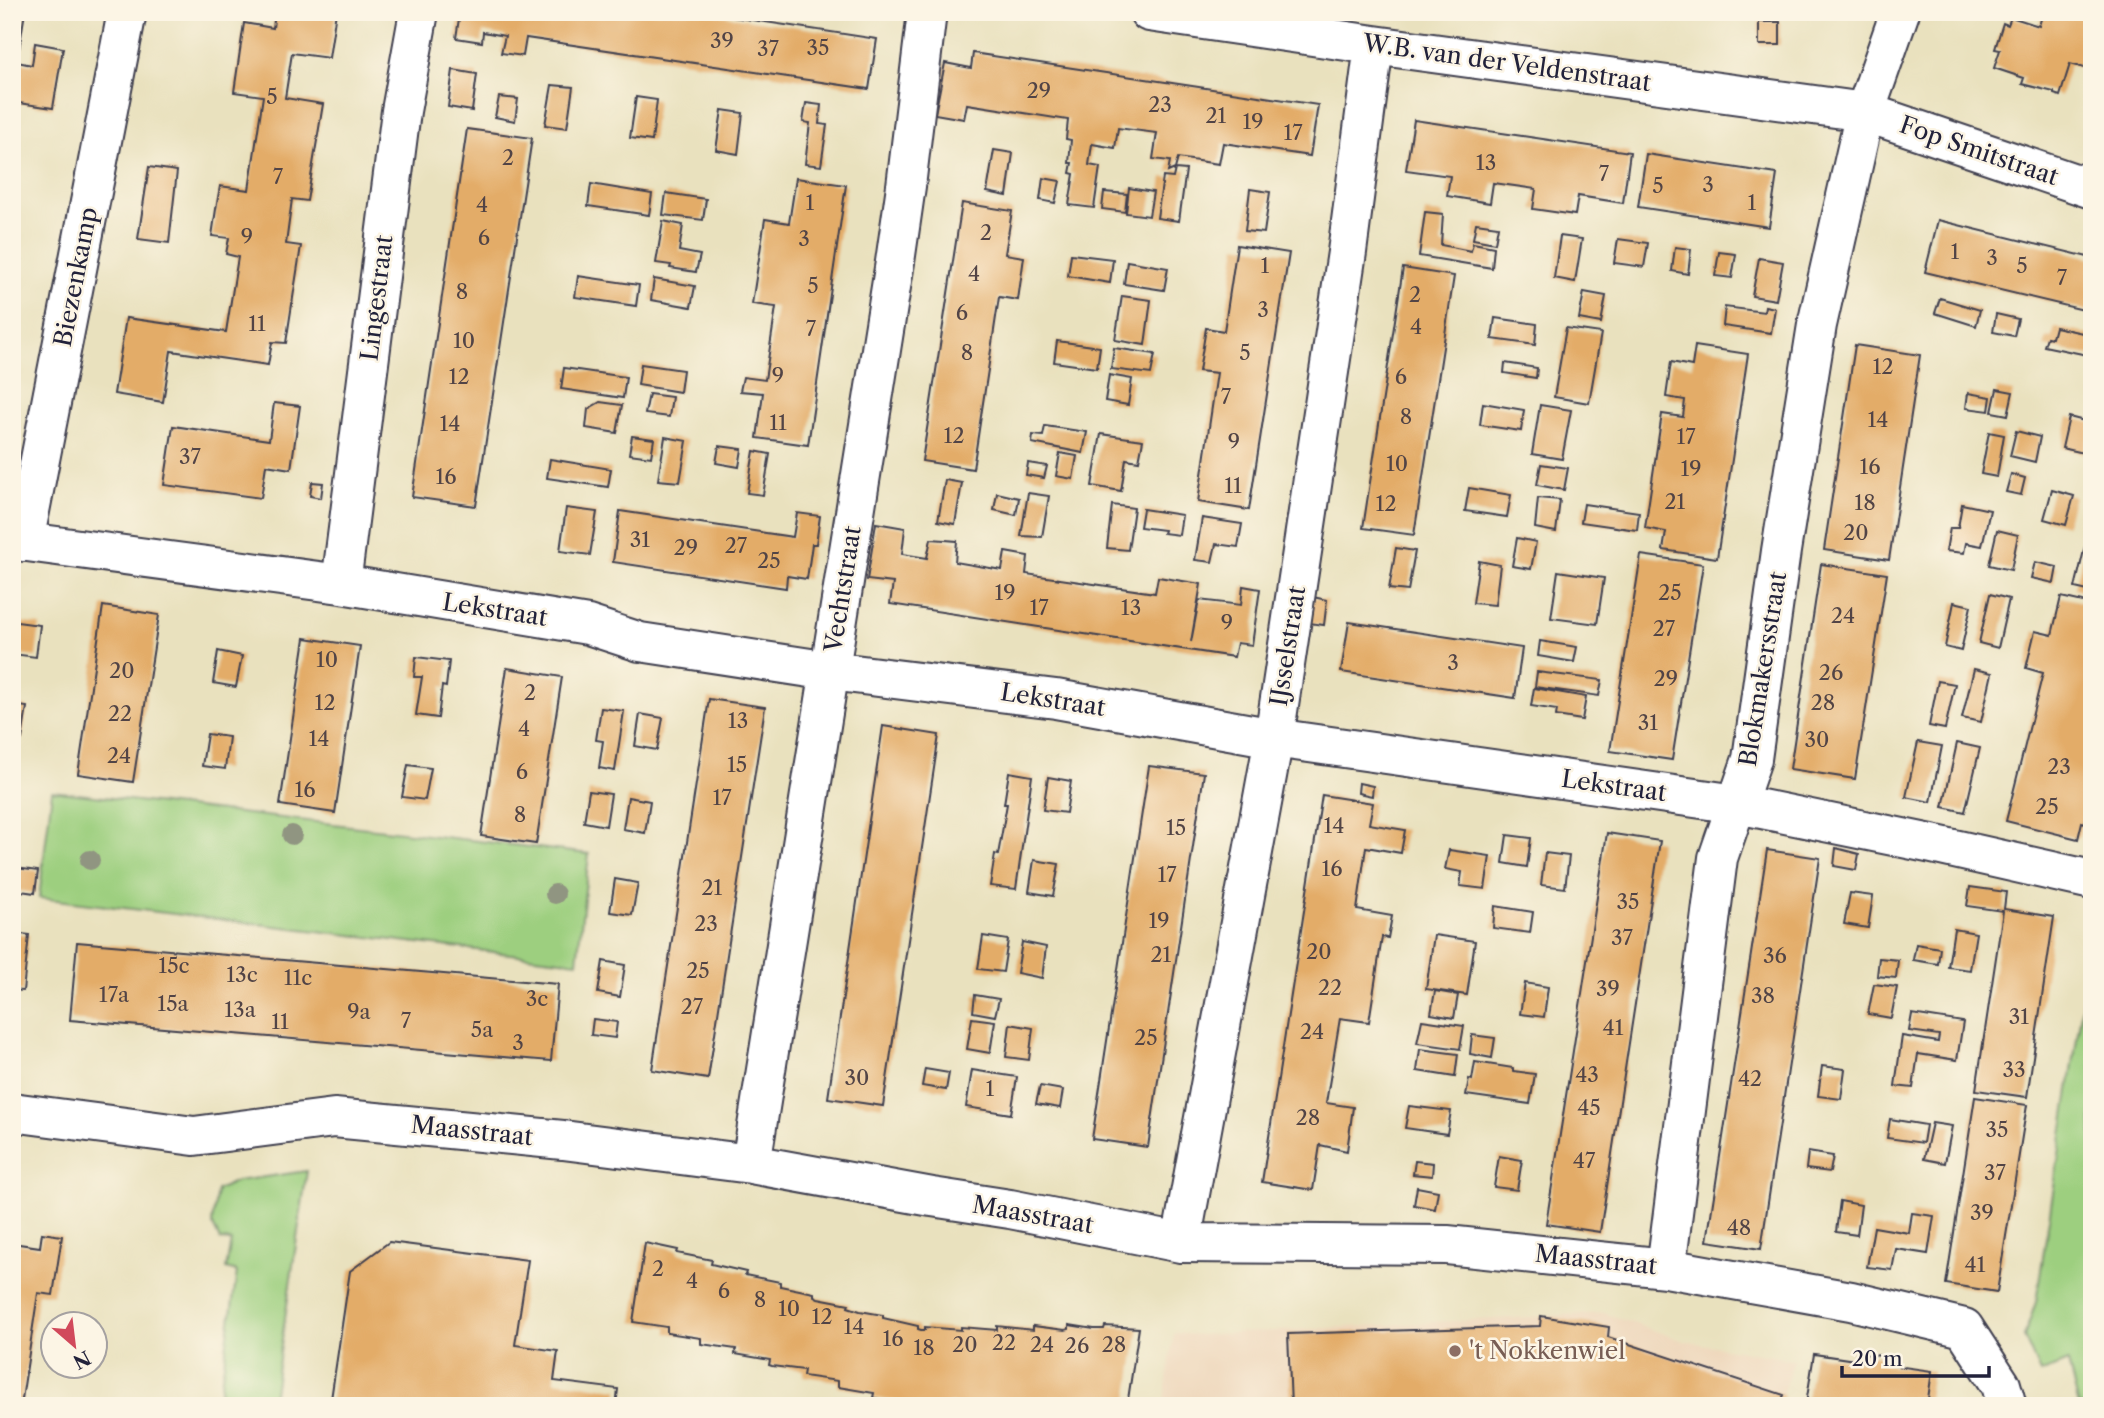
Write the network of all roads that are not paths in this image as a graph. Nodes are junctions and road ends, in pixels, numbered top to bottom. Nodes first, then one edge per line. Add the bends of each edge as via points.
1 (127, 12) edge
2 (419, 12) edge
3 (927, 12) edge
4 (1149, 12) edge
5 (1900, 12) edge
6 (1374, 46) junction
7 (1865, 112) junction
8 (2092, 189) edge
9 (18, 541) edge
10 (341, 584) junction
11 (830, 671) junction
12 (1274, 738) junction
13 (1737, 804) junction
14 (2092, 880) edge
15 (12, 1112) edge
16 (751, 1164) junction
17 (1181, 1243) junction
18 (1666, 1268) junction
19 (2007, 1406) edge

1 - 9 street, Biezenkamp
2 - 10 street, Lingestraat via 401,111
3 - 11 street, Vechtstraat via 906,186
4 - 6 street, W.B. van der Veldenstraat
5 - 7 street, Blokmakersstraat
6 - 7 street, W.B. van der Veldenstraat
6 - 12 street, IJsselstraat
7 - 8 street, Fop Smitstraat
7 - 13 street, Blokmakersstraat via 1818,325 1752,759
9 - 10 street, Lekstraat
10 - 11 street, Lekstraat via 588,625 640,642
11 - 12 street, Lekstraat via 1056,699
11 - 16 street, Vechtstraat
12 - 13 street, Lekstraat
12 - 17 street, IJsselstraat
13 - 14 street, Lekstraat
13 - 18 street, Blokmakersstraat via 1718,859
15 - 16 street, Maasstraat via 194,1136 334,1118
16 - 17 street, Maasstraat
17 - 18 street, Maasstraat via 1447,1245
18 - 19 street, Maasstraat via 1851,1301 1964,1328 2001,1385

